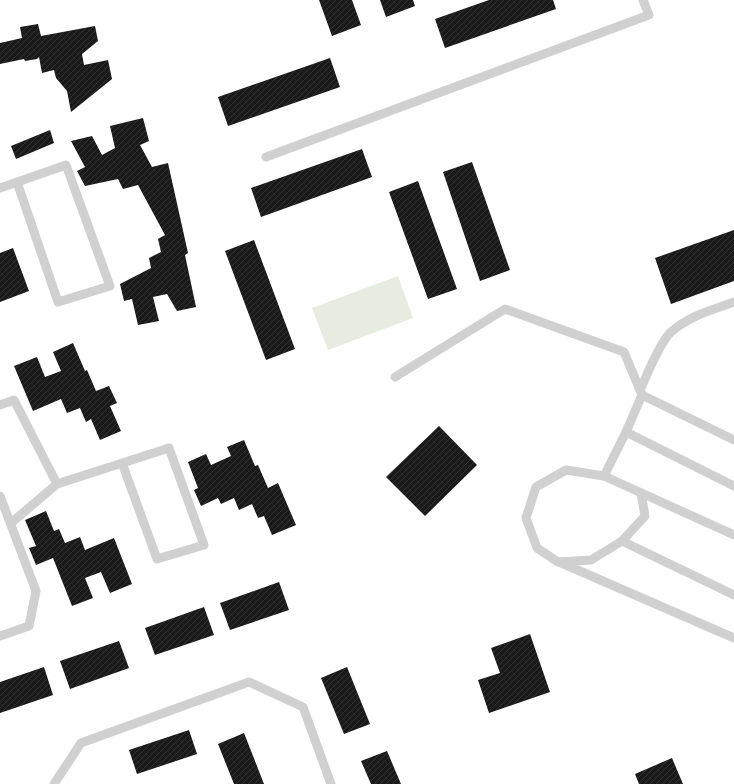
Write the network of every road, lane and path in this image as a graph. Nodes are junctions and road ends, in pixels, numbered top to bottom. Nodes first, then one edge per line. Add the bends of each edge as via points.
1 (643, 0) edge
2 (266, 157) dead end
3 (17, 182) junction
4 (0, 188) edge
5 (734, 302) edge
6 (395, 377) dead end
7 (641, 393) junction
8 (0, 405) edge
9 (626, 432) junction
10 (734, 440) edge
11 (122, 463) junction
12 (604, 476) junction
13 (57, 484) junction
14 (734, 486) edge
15 (641, 493) junction
16 (0, 496) edge
17 (10, 523) junction
18 (734, 535) edge
19 (622, 541) junction
20 (558, 562) junction
21 (734, 595) edge
22 (0, 636) edge
23 (734, 638) edge
24 (54, 784) edge
25 (331, 784) edge

1 - 2 lane via 649,15
3 - 3 lane via 66,165 110,286 58,302
3 - 4 lane
5 - 7 lane via 695,316 670,333 662,344
6 - 7 lane via 505,309 624,352
7 - 9 lane
7 - 10 lane
8 - 13 lane via 14,400
9 - 12 lane
9 - 14 lane
11 - 11 lane via 169,448 204,545 157,559
11 - 13 lane
12 - 15 lane
12 - 20 lane via 566,470 536,487 526,518 537,548
13 - 17 lane
15 - 18 lane
15 - 19 lane via 644,516
16 - 17 lane
17 - 22 lane via 36,591 29,626
19 - 20 lane via 591,560
19 - 21 lane
20 - 23 lane
24 - 25 lane via 82,743 249,682 303,707

